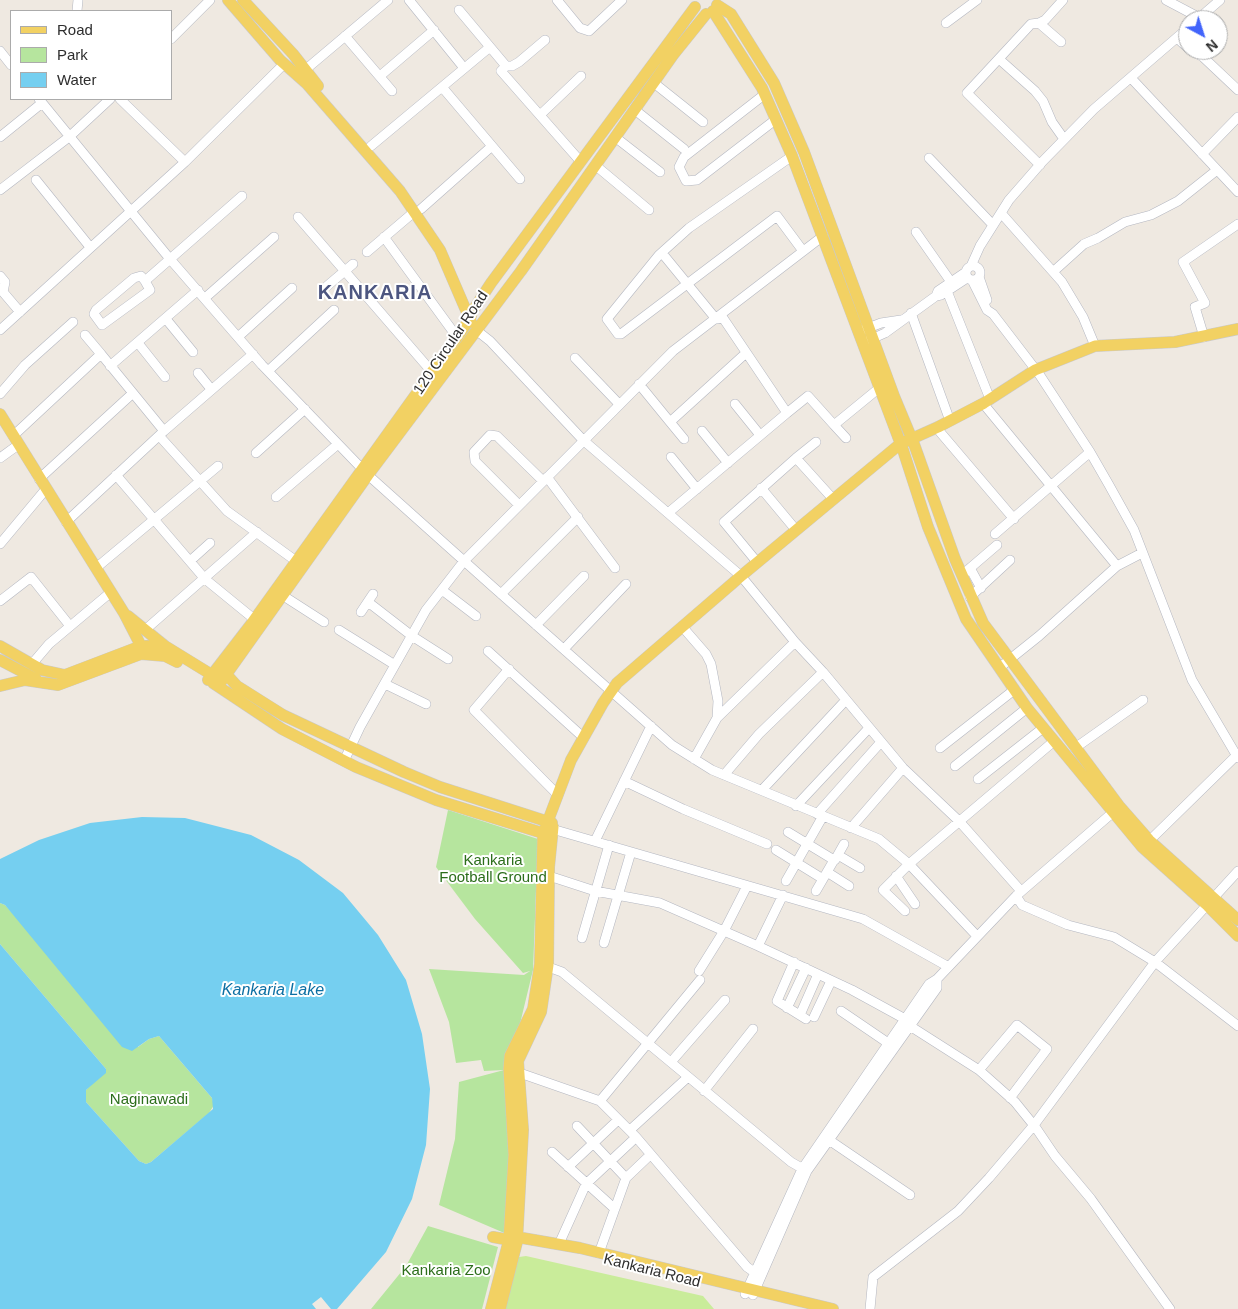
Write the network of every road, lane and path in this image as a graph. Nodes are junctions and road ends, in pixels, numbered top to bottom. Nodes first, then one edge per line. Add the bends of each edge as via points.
1 (210, 0) edge
2 (228, 0) edge
3 (243, 0) edge
4 (388, 0) edge
5 (409, 0) edge
6 (557, 0) edge
7 (622, 0) edge
8 (977, 0) edge
9 (1064, 0) edge
10 (1166, 0) edge
11 (1220, 0) edge
12 (695, 3) edge
13 (714, 7) edge
14 (459, 10) dead end
15 (1183, 10) edge
16 (1208, 10) edge
17 (946, 23) dead end
18 (1038, 23) junction
19 (434, 30) junction
20 (345, 36) junction
21 (172, 38) edge
22 (1177, 38) edge
23 (545, 40) dead end
24 (1061, 42) dead end
25 (490, 47) junction
26 (0, 51) edge
27 (999, 59) junction
28 (1207, 60) edge
29 (6, 62) edge
30 (284, 64) junction
31 (506, 66) junction
32 (464, 68) junction
33 (305, 70) junction
34 (380, 76) junction
35 (581, 76) dead end
36 (1132, 78) junction
37 (654, 83) junction
38 (442, 87) junction
39 (1238, 90) edge
40 (392, 91) dead end
41 (765, 94) junction
42 (109, 100) edge
43 (121, 100) edge
44 (40, 101) edge
45 (635, 110) junction
46 (540, 114) junction
47 (1238, 117) edge
48 (776, 120) junction
49 (703, 122) dead end
50 (0, 137) edge
51 (69, 137) junction
52 (615, 137) junction
53 (1064, 139) junction
54 (371, 146) junction
55 (492, 146) junction
56 (684, 149) dead end
57 (1202, 154) junction
58 (792, 156) junction
59 (928, 158) dead end
60 (185, 162) junction
61 (581, 162) junction
62 (595, 165) junction
63 (1040, 165) junction
64 (1217, 170) junction
65 (660, 172) dead end
66 (520, 179) dead end
67 (36, 180) dead end
68 (0, 190) edge
69 (1238, 192) edge
70 (242, 196) dead end
71 (418, 210) junction
72 (648, 210) dead end
73 (130, 211) junction
74 (1001, 213) junction
75 (298, 218) dead end
76 (1238, 224) edge
77 (993, 225) junction
78 (916, 232) dead end
79 (823, 236) junction
80 (274, 237) dead end
81 (384, 238) junction
82 (90, 247) junction
83 (803, 251) junction
84 (367, 252) dead end
85 (662, 253) junction
86 (170, 259) junction
87 (352, 264) dead end
88 (344, 271) junction
89 (1054, 271) junction
90 (972, 274) junction
91 (0, 276) edge
92 (145, 281) junction
93 (951, 282) junction
94 (687, 283) junction
95 (327, 286) dead end
96 (292, 288) dead end
97 (198, 290) junction
98 (947, 291) junction
99 (936, 296) junction
100 (205, 298) junction
101 (334, 310) dead end
102 (20, 312) junction
103 (911, 313) junction
104 (472, 314) junction
105 (716, 319) junction
106 (166, 320) junction
107 (73, 322) dead end
108 (479, 326) junction
109 (1238, 329) edge
110 (0, 330) edge
111 (1238, 334) edge
112 (85, 335) dead end
113 (865, 335) junction
114 (238, 337) junction
115 (457, 337) junction
116 (1204, 337) junction
117 (138, 343) junction
118 (1095, 346) junction
119 (193, 352) dead end
120 (746, 352) junction
121 (100, 354) junction
122 (253, 354) junction
123 (575, 358) dead end
124 (110, 366) junction
125 (268, 371) junction
126 (432, 372) junction
127 (1037, 372) junction
128 (198, 373) dead end
129 (165, 377) dead end
130 (639, 384) junction
131 (211, 389) junction
132 (878, 390) junction
133 (133, 393) junction
134 (0, 394) edge
135 (988, 403) junction
136 (619, 404) junction
137 (735, 404) dead end
138 (305, 410) junction
139 (787, 413) junction
140 (0, 414) edge
141 (950, 421) junction
142 (670, 422) junction
143 (834, 425) junction
144 (702, 431) dead end
145 (940, 432) junction
146 (163, 435) junction
147 (760, 435) junction
148 (846, 438) dead end
149 (684, 439) dead end
150 (15, 440) junction
151 (583, 440) junction
152 (913, 441) junction
153 (816, 442) dead end
154 (338, 444) junction
155 (901, 447) junction
156 (1090, 452) junction
157 (256, 453) dead end
158 (671, 457) dead end
159 (0, 458) edge
160 (796, 458) junction
161 (728, 463) junction
162 (218, 466) dead end
163 (364, 471) junction
164 (116, 475) junction
165 (39, 479) junction
166 (545, 479) junction
167 (200, 480) junction
168 (1053, 485) junction
169 (697, 488) junction
170 (761, 488) junction
171 (46, 489) junction
172 (276, 497) dead end
173 (834, 498) junction
174 (519, 505) junction
175 (668, 514) junction
176 (578, 516) junction
177 (154, 518) junction
178 (1014, 519) junction
179 (66, 522) junction
180 (796, 530) junction
181 (257, 532) junction
182 (995, 534) dead end
183 (210, 543) dead end
184 (0, 544) edge
185 (997, 545) dead end
186 (1142, 553) junction
187 (1010, 560) dead end
188 (190, 561) junction
189 (296, 561) junction
190 (464, 561) junction
191 (757, 562) junction
192 (1117, 566) junction
193 (96, 568) junction
194 (615, 568) dead end
195 (966, 571) junction
196 (584, 576) dead end
197 (205, 579) junction
198 (742, 579) junction
199 (626, 584) dead end
200 (980, 588) junction
201 (442, 590) junction
202 (111, 592) junction
203 (501, 594) junction
204 (282, 595) junction
205 (970, 597) junction
206 (1, 600) edge
207 (361, 612) dead end
208 (124, 613) junction
209 (476, 616) dead end
210 (254, 619) junction
211 (324, 622) dead end
212 (536, 625) junction
213 (70, 626) junction
214 (145, 630) junction
215 (339, 630) dead end
216 (686, 631) junction
217 (412, 636) junction
218 (795, 642) junction
219 (165, 646) junction
220 (2, 649) edge
221 (564, 649) junction
222 (141, 650) junction
223 (488, 651) dead end
224 (448, 659) dead end
225 (0, 660) edge
226 (1009, 660) junction
227 (32, 664) junction
228 (394, 665) junction
229 (999, 668) junction
230 (509, 670) junction
231 (823, 672) junction
232 (226, 674) junction
233 (213, 680) junction
234 (40, 682) junction
235 (384, 684) junction
236 (0, 686) edge
237 (1014, 690) junction
238 (613, 693) junction
239 (1143, 700) dead end
240 (845, 701) junction
241 (426, 704) dead end
242 (1027, 708) junction
243 (717, 718) junction
244 (651, 726) junction
245 (869, 728) junction
246 (1043, 728) junction
247 (584, 738) junction
248 (881, 742) junction
249 (1053, 742) junction
250 (350, 747) junction
251 (940, 748) dead end
252 (1075, 748) junction
253 (1238, 756) edge
254 (694, 759) junction
255 (344, 761) junction
256 (955, 766) dead end
257 (903, 768) junction
258 (724, 774) junction
259 (978, 779) dead end
260 (624, 781) junction
261 (762, 790) junction
262 (557, 794) junction
263 (796, 806) junction
264 (1117, 809) junction
265 (820, 815) junction
266 (959, 821) junction
267 (851, 828) junction
268 (549, 829) junction
269 (788, 832) dead end
270 (596, 840) junction
271 (808, 843) junction
272 (1146, 843) junction
273 (768, 844) dead end
274 (844, 844) dead end
275 (609, 845) junction
276 (776, 850) dead end
277 (631, 852) junction
278 (836, 858) junction
279 (796, 863) junction
280 (909, 864) junction
281 (860, 868) dead end
282 (1238, 871) edge
283 (549, 876) junction
284 (825, 876) junction
285 (896, 876) junction
286 (786, 881) dead end
287 (747, 886) junction
288 (849, 886) dead end
289 (595, 891) junction
290 (816, 891) dead end
291 (1018, 893) junction
292 (618, 894) junction
293 (782, 896) junction
294 (1212, 902) junction
295 (915, 904) dead end
296 (905, 911) dead end
297 (1238, 920) edge
298 (724, 931) junction
299 (976, 935) junction
300 (1238, 936) edge
301 (582, 938) dead end
302 (604, 943) dead end
303 (758, 946) junction
304 (794, 962) junction
305 (1155, 962) junction
306 (544, 965) junction
307 (947, 966) junction
308 (806, 968) junction
309 (818, 974) junction
310 (831, 981) junction
311 (725, 1000) dead end
312 (787, 1008) junction
313 (841, 1011) dead end
314 (807, 1017) junction
315 (907, 1022) junction
316 (1238, 1026) edge
317 (753, 1029) dead end
318 (888, 1043) junction
319 (647, 1044) junction
320 (671, 1062) junction
321 (979, 1070) junction
322 (513, 1071) junction
323 (688, 1077) junction
324 (704, 1090) junction
325 (1010, 1098) junction
326 (600, 1101) junction
327 (618, 1120) junction
328 (1034, 1125) junction
329 (577, 1126) dead end
330 (630, 1130) junction
331 (829, 1140) junction
332 (632, 1141) dead end
333 (593, 1144) junction
334 (552, 1152) dead end
335 (647, 1158) dead end
336 (610, 1161) junction
337 (568, 1167) junction
338 (804, 1170) junction
339 (626, 1178) junction
340 (586, 1184) junction
341 (910, 1195) dead end
342 (615, 1209) junction
343 (493, 1237) dead end
344 (513, 1238) junction
345 (559, 1244) junction
346 (599, 1253) junction
347 (754, 1272) junction
348 (750, 1292) junction
349 (801, 1306) edge
350 (491, 1309) edge
351 (500, 1309) edge
352 (833, 1309) edge
353 (870, 1309) edge
354 (1170, 1309) edge

1 - 21 street
2 - 30 main road
3 - 33 main road
4 - 20 street
5 - 19 street
6 - 7 street via 580,28 588,31
8 - 17 street
9 - 18 street
10 - 15 street
11 - 16 street
12 - 13 main road via 700,12
12 - 61 main road, 120 Circular Road
13 - 37 main road, 120 Circular Road
13 - 41 main road
13 - 113 main road via 730,14 774,83 804,152
14 - 25 street
18 - 24 street
18 - 27 street via 1031,24
19 - 32 street
19 - 34 street
20 - 33 street
20 - 34 street
22 - 36 street
23 - 31 street via 519,62
25 - 31 street
25 - 32 street
26 - 29 street
27 - 53 street via 1035,91
27 - 63 street via 967,93
28 - 39 street
30 - 60 street
30 - 71 main road via 307,84
31 - 46 street via 501,71
32 - 38 street
33 - 54 main road
34 - 40 street
35 - 46 street
36 - 53 street
36 - 57 street
37 - 45 main road, 120 Circular Road
37 - 49 street
38 - 54 street
38 - 55 street
41 - 48 main road
41 - 48 street via 684,157 679,167 686,181 697,180
42 - 51 street
43 - 60 street
44 - 50 street
44 - 51 street
45 - 52 main road, 120 Circular Road
45 - 56 street
46 - 61 street
47 - 57 street
48 - 58 main road
51 - 68 street
51 - 73 street
52 - 62 main road, 120 Circular Road
52 - 65 street
53 - 63 street
54 - 71 main road
55 - 66 street
55 - 71 street
57 - 64 street
58 - 79 main road
58 - 85 street via 689,228
59 - 77 street
60 - 73 street
61 - 104 main road, 120 Circular Road
62 - 72 street
62 - 108 main road, 120 Circular Road
63 - 74 street
64 - 69 street
64 - 89 street via 1178,201 1151,216 1125,222 1084,244
67 - 82 street
70 - 86 street
71 - 81 street
71 - 104 main road
73 - 82 street
73 - 86 street
74 - 77 street
74 - 89 street
75 - 88 street
76 - 116 street via 1183,262 1205,303 1195,307
77 - 90 street
78 - 93 street
79 - 83 street
79 - 113 main road
80 - 100 street
81 - 84 street
81 - 115 street
82 - 102 street
83 - 94 street via 777,216
83 - 105 street
85 - 94 street
85 - 94 street via 608,317 608,322 621,334
86 - 92 street
86 - 97 street
87 - 88 street
88 - 95 street
88 - 126 street
89 - 118 street via 1083,317
90 - 93 street
90 - 98 street
90 - 127 street via 993,314
91 - 102 street via 5,282 4,292
92 - 92 street via 140,276 134,278 96,310 94,314 102,325 105,326 150,290
93 - 99 street
94 - 105 street
96 - 114 street
97 - 100 street
97 - 106 street
98 - 99 street
98 - 135 street
99 - 103 street
100 - 114 street
101 - 125 street
102 - 110 street
103 - 113 street via 902,319 881,323
103 - 141 street
104 - 108 main road
104 - 115 main road, 120 Circular Road
105 - 120 street via 723,318
105 - 130 street via 673,351
106 - 117 street
106 - 119 street
107 - 134 street via 25,365
108 - 151 street
108 - 163 main road, 120 Circular Road
109 - 116 main road
111 - 127 main road via 1175,346 1096,351
112 - 121 street
113 - 132 main road
113 - 152 main road
114 - 122 street
115 - 126 main road, 120 Circular Road
116 - 118 main road via 1175,342
117 - 124 street
117 - 129 street
118 - 127 main road
120 - 139 street
120 - 142 street
121 - 124 street
121 - 150 street
122 - 125 street
122 - 131 street
123 - 136 street
124 - 133 street
125 - 138 street
126 - 163 main road, 120 Circular Road
127 - 135 main road
127 - 156 street
128 - 131 street
130 - 136 street
130 - 142 street
131 - 146 street
132 - 143 street
132 - 155 main road
133 - 146 street
133 - 165 street
135 - 141 main road
135 - 145 main road
135 - 168 street
136 - 151 street
137 - 147 street
138 - 154 street
138 - 157 street
139 - 143 street via 808,396
139 - 147 street
140 - 150 main road
141 - 152 main road
142 - 149 street
143 - 148 street
144 - 161 street
145 - 152 main road
145 - 178 street
146 - 164 street
146 - 167 street
147 - 161 street
150 - 159 street
150 - 165 main road
151 - 166 street
151 - 175 street
152 - 155 main road
152 - 195 main road
153 - 160 street
154 - 163 street
154 - 172 street
155 - 173 main road
155 - 198 main road
155 - 229 main road via 928,527 959,602
156 - 168 street
156 - 186 street via 1134,530
158 - 169 street
160 - 170 street
160 - 173 street
161 - 169 street
162 - 167 street
163 - 189 main road, 120 Circular Road
163 - 190 street
163 - 204 main road, 120 Circular Road
164 - 177 street
164 - 179 street
165 - 171 main road
166 - 174 street
166 - 174 street via 497,436 490,435 474,452 475,460
166 - 176 street
167 - 177 street
167 - 181 street via 228,511
168 - 178 street
168 - 192 street
169 - 175 street
170 - 180 street
170 - 191 street via 724,522
171 - 179 main road
171 - 184 street
173 - 180 main road
174 - 190 street
175 - 198 street
176 - 194 street
176 - 203 street
177 - 188 street
177 - 193 street
178 - 182 street
179 - 193 main road
180 - 191 main road
181 - 189 street
181 - 197 street
183 - 188 street
185 - 195 street
186 - 192 street
186 - 253 street via 1192,680
187 - 200 street
188 - 197 street
189 - 210 main road, 120 Circular Road
190 - 201 street
190 - 203 street
191 - 198 main road
192 - 226 street
193 - 202 main road
195 - 200 street
195 - 205 main road
196 - 212 street
197 - 210 street
197 - 214 street
198 - 216 main road
198 - 218 street
198 - 238 main road via 616,683
199 - 221 street
200 - 205 street
201 - 209 street
201 - 217 street
202 - 208 main road
202 - 213 street
203 - 212 street
204 - 211 street
204 - 232 main road, 120 Circular Road
205 - 226 main road via 983,623
206 - 213 street via 31,577
207 - 217 street via 371,598
208 - 214 main road
208 - 222 main road
210 - 233 main road, 120 Circular Road
212 - 221 street
213 - 227 street
214 - 219 main road
215 - 228 street
216 - 238 main road
216 - 243 street via 712,664 716,680
217 - 224 street
217 - 228 street
218 - 231 street
218 - 243 street
219 - 222 main road
219 - 233 main road
220 - 227 main road
221 - 238 street
222 - 227 main road via 65,674 54,674
222 - 233 main road via 165,656
222 - 234 main road via 72,681 58,685
223 - 230 street
225 - 234 main road
226 - 229 street
226 - 252 main road
228 - 235 street
229 - 237 main road
230 - 247 street
230 - 262 street via 474,710
231 - 240 street
231 - 258 street via 759,734
232 - 233 main road
232 - 250 main road via 237,686 284,715
233 - 255 main road via 282,729
234 - 236 main road via 25,680
235 - 241 street
235 - 250 street
237 - 242 main road
237 - 251 street
238 - 244 street
238 - 247 main road
238 - 268 main road via 577,763
239 - 252 street
240 - 245 street
240 - 261 street
242 - 246 main road
242 - 256 street
243 - 254 street
244 - 254 street
244 - 260 street
245 - 248 street
245 - 263 street
246 - 249 main road
246 - 259 street
247 - 262 main road
248 - 257 street
248 - 265 street
249 - 264 main road
249 - 266 street
250 - 255 street
250 - 268 main road via 440,787
252 - 264 main road
253 - 272 street
254 - 258 street
255 - 268 main road via 436,800
257 - 266 street
257 - 267 street
258 - 261 street
260 - 270 street
260 - 273 street
261 - 263 street
262 - 268 main road
263 - 265 street
264 - 272 main road
264 - 291 street
265 - 267 street
265 - 271 street
266 - 280 street
266 - 291 street
267 - 280 street via 879,839
268 - 270 street
268 - 283 main road
268 - 306 main road
269 - 271 street
270 - 275 street
271 - 278 street
271 - 279 street
272 - 294 main road
274 - 278 street
275 - 277 street
275 - 289 street
276 - 279 street
277 - 287 street
277 - 292 street
278 - 281 street
278 - 284 street
279 - 284 street
279 - 286 street
280 - 285 street
280 - 299 street
282 - 294 street
283 - 289 street
283 - 306 main road
284 - 288 street
284 - 290 street
285 - 295 street
285 - 296 street via 883,890
287 - 293 street
287 - 298 street
289 - 292 street
289 - 301 street
291 - 299 street
291 - 305 street via 1022,905 1068,925 1114,937
292 - 298 street via 660,903
292 - 302 street
293 - 303 street
293 - 307 street via 863,919
294 - 297 main road
294 - 300 main road
294 - 305 street
298 - 303 street
298 - 319 street via 699,975
299 - 307 street
303 - 304 street
304 - 308 street
304 - 312 street via 777,1001
305 - 316 street
305 - 328 street
306 - 319 street via 562,972
306 - 322 main road via 533,1009 510,1056
307 - 315 street via 936,979 937,988
308 - 309 street
308 - 312 street
309 - 310 street
309 - 314 street
310 - 314 street
310 - 315 street
311 - 320 street
312 - 314 street
313 - 318 street
315 - 318 street
315 - 321 street
315 - 331 street
317 - 324 street
318 - 338 street
319 - 320 street
319 - 326 street
320 - 323 street
321 - 325 street
321 - 325 street via 1018,1026 1047,1049
322 - 326 street
322 - 344 main road
323 - 324 street
323 - 330 street
324 - 338 street
325 - 328 street
326 - 327 street
327 - 330 street
327 - 333 street
328 - 353 street via 958,1211 873,1277
328 - 354 street
329 - 333 street
330 - 347 street
331 - 338 street
331 - 341 street
332 - 336 street
333 - 336 street
333 - 337 street
334 - 337 street
335 - 339 street
336 - 339 street
336 - 340 street
337 - 340 street
338 - 347 street
338 - 348 street
339 - 342 street
340 - 342 street
340 - 345 street
342 - 346 street
343 - 344 main road, Kankaria Road
344 - 345 main road
344 - 348 main road, Kankaria Road
344 - 350 main road
344 - 351 main road
345 - 346 main road
346 - 348 main road
347 - 348 street
348 - 349 main road
349 - 352 main road

